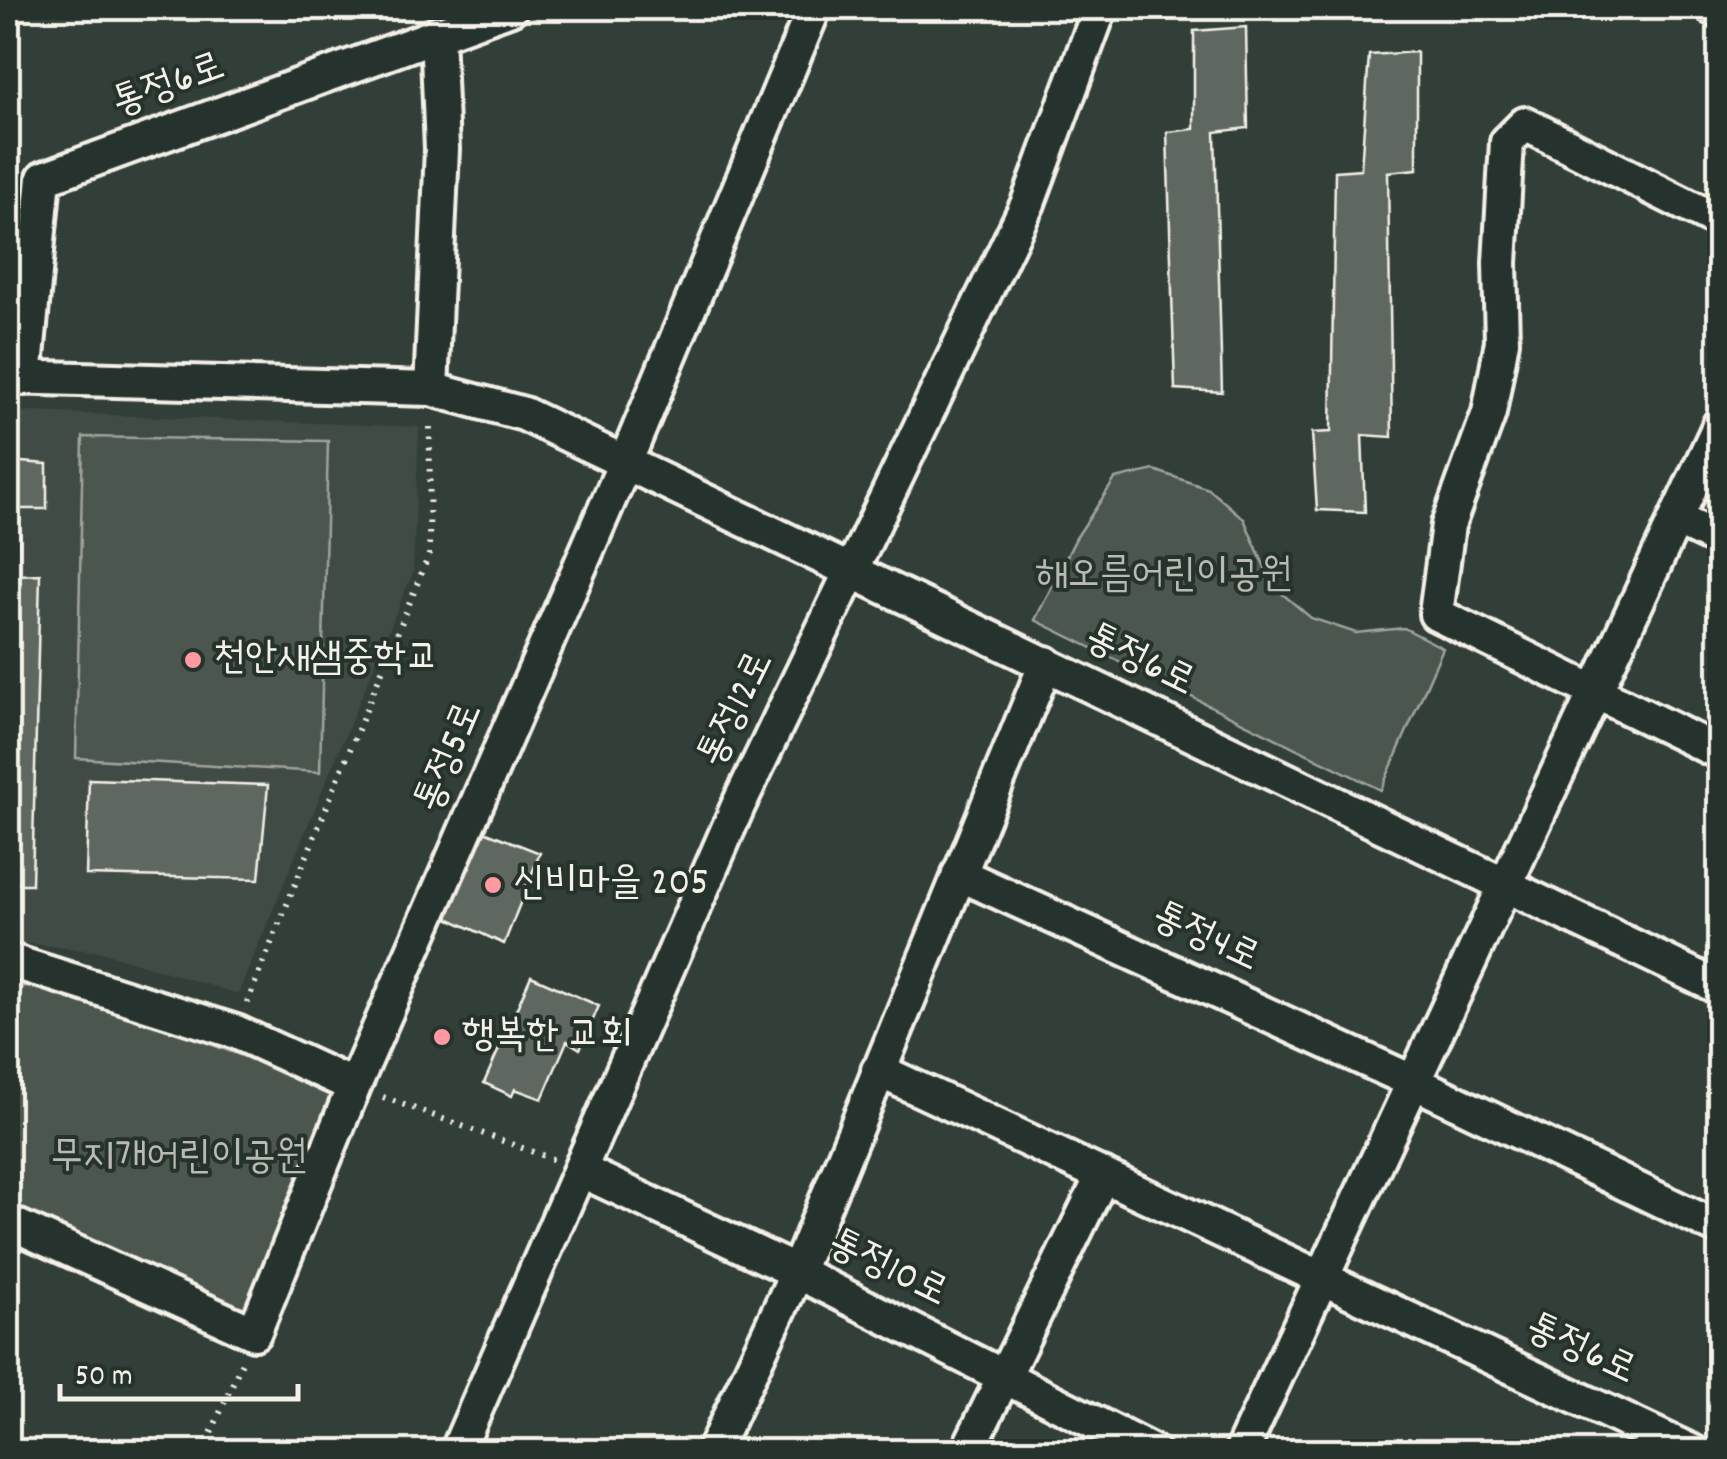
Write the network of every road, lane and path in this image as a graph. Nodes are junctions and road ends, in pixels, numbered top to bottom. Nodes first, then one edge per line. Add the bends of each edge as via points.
1 (512, 8) edge
2 (814, 8) edge
3 (1100, 8) edge
4 (1712, 8) edge
5 (1720, 11) edge
6 (437, 33) junction
7 (1720, 222) edge
8 (16, 378) edge
9 (431, 389) junction
10 (1720, 424) edge
11 (625, 463) junction
12 (1676, 520) junction
13 (1720, 540) edge
14 (854, 570) junction
15 (1046, 664) junction
16 (1594, 695) junction
17 (1720, 753) edge
18 (960, 874) junction
19 (1506, 888) junction
20 (8, 969) edge
21 (1720, 988) edge
22 (236, 1032) junction
23 (878, 1070) junction
24 (1414, 1082) junction
25 (354, 1086) junction
26 (580, 1170) junction
27 (1103, 1175) junction
28 (8, 1222) edge
29 (1720, 1228) edge
30 (797, 1272) junction
31 (1322, 1277) junction
32 (254, 1333) junction
33 (1004, 1376) junction
34 (203, 1452) edge
35 (457, 1452) edge
36 (713, 1452) edge
37 (968, 1452) edge
38 (1153, 1452) edge
39 (1241, 1452) edge
40 (1694, 1452) edge

1 - 6 street, 통정6로
2 - 11 street
3 - 14 street, 통정12로 via 1028,204
4 - 5 street
6 - 8 street, 통정6로 via 44,178
6 - 9 street via 442,149
7 - 16 street via 1526,124 1507,142 1502,341 1489,414 1448,526 1436,614
8 - 9 street, 통정6로
9 - 11 street, 통정6로 via 524,414
9 - 22 path via 430,554
10 - 12 street
11 - 14 street, 통정6로
11 - 25 street, 통정5로
12 - 13 street
12 - 16 street
14 - 15 street, 통정6로
14 - 26 street, 통정12로 via 738,806
15 - 18 street
15 - 19 street, 통정6로
16 - 17 street
16 - 19 street
18 - 23 street
18 - 24 street, 통정4로
19 - 21 street, 통정6로
19 - 24 street
20 - 22 street
22 - 25 street
23 - 27 street
23 - 30 street
24 - 29 street
24 - 31 street
25 - 26 path
25 - 32 street, 통정5로
26 - 30 street, 통정10로
26 - 35 street, 통정12로
27 - 31 street
27 - 33 street
28 - 32 street
30 - 33 street, 통정10로
30 - 36 street
31 - 39 street
31 - 40 street, 통정6로
32 - 34 path
33 - 37 street
33 - 38 street, 통정10로

